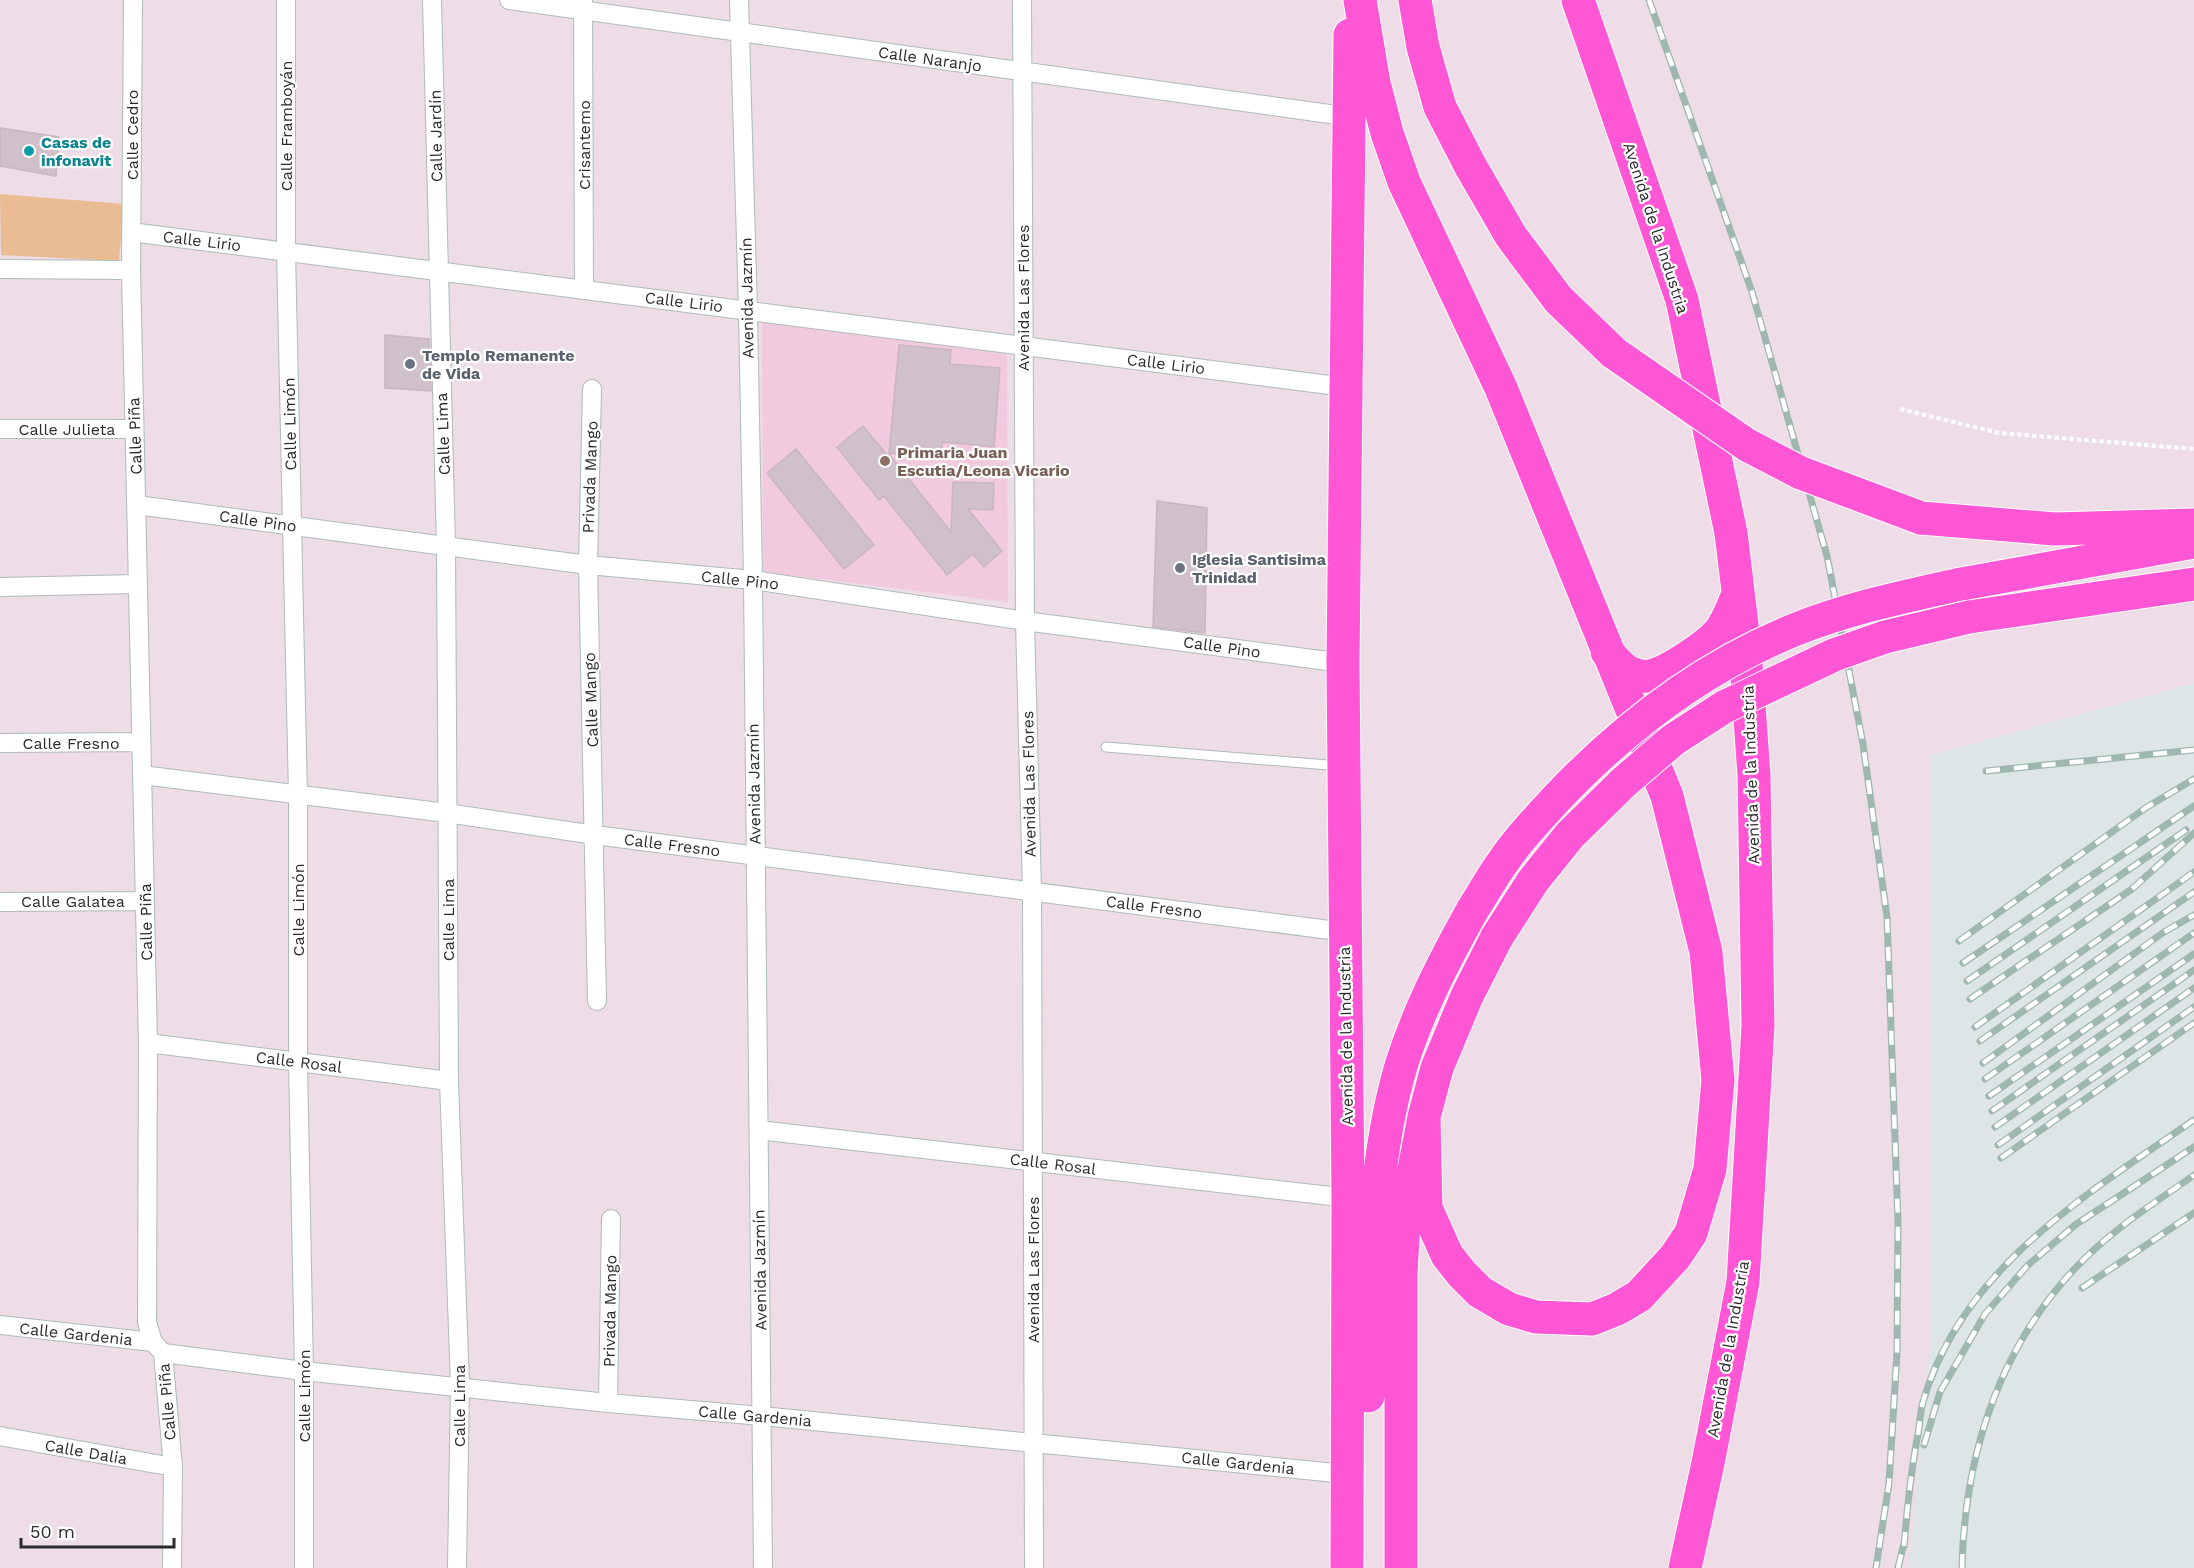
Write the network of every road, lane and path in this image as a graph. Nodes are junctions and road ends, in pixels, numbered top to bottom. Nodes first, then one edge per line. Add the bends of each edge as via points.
1 (133, 0) edge
2 (286, 0) edge
3 (432, 0) edge
4 (509, 0) edge
5 (739, 0) edge
6 (1022, 0) edge
7 (1350, 0) edge
8 (1360, 0) edge
9 (1415, 0) edge
10 (1578, 0) edge
11 (583, 5) edge
12 (739, 32) junction
13 (1022, 72) junction
14 (1350, 117) junction
15 (131, 232) junction
16 (286, 252) junction
17 (0, 269) edge
18 (130, 270) junction
19 (439, 271) junction
20 (584, 290) junction
21 (748, 311) junction
22 (1023, 346) junction
23 (1345, 387) junction
24 (592, 389) dead end
25 (1900, 410) dead end
26 (0, 429) edge
27 (134, 429) junction
28 (2194, 449) edge
29 (137, 505) junction
30 (2194, 525) edge
31 (292, 526) junction
32 (2194, 542) edge
33 (446, 546) junction
34 (588, 565) junction
35 (753, 580) junction
36 (137, 584) junction
37 (2194, 584) edge
38 (0, 587) edge
39 (1738, 594) junction
40 (1025, 621) junction
41 (1607, 652) junction
42 (1343, 663) junction
43 (141, 742) junction
44 (0, 743) edge
45 (1106, 747) dead end
46 (1344, 766) junction
47 (142, 776) junction
48 (298, 796) junction
49 (447, 813) junction
50 (595, 835) junction
51 (755, 855) junction
52 (1032, 891) junction
53 (145, 901) junction
54 (0, 902) edge
55 (1345, 932) junction
56 (597, 1001) dead end
57 (148, 1043) junction
58 (298, 1062) junction
59 (449, 1082) junction
60 (1424, 1117) junction
61 (759, 1130) junction
62 (1033, 1162) junction
63 (1348, 1198) junction
64 (611, 1220) dead end
65 (0, 1325) edge
66 (158, 1348) junction
67 (304, 1371) junction
68 (460, 1386) junction
69 (608, 1403) junction
70 (762, 1416) junction
71 (0, 1436) edge
72 (1034, 1443) junction
73 (173, 1467) junction
74 (1346, 1474) junction
75 (172, 1568) edge
76 (304, 1568) edge
77 (457, 1568) edge
78 (763, 1568) edge
79 (1034, 1568) edge
80 (1347, 1568) edge
81 (1401, 1568) edge
82 (1685, 1568) edge

1 - 15 street, Calle Cedro
2 - 16 street, Calle Framboyán
3 - 19 street, Calle Jardín
4 - 11 street, Calle Naranjo
5 - 12 street, Avenida Jazmín
6 - 13 street, Avenida Las Flores
7 - 14 highway, Avenida de la Industria
8 - 41 highway via 1374,83 1404,182 1501,388
9 - 30 highway, bridge via 1440,107 1511,236 1558,299 1614,353 1747,445 1801,473 1921,518 2055,529
10 - 39 highway, Avenida de la Industria via 1682,300 1731,533
11 - 12 street, Calle Naranjo
11 - 20 street, Crisantemo
12 - 13 street, Calle Naranjo
12 - 21 street, Avenida Jazmín
13 - 14 street, Calle Naranjo
13 - 22 street, Avenida Las Flores
14 - 23 highway, Avenida de la Industria
15 - 16 street, Calle Lirio
15 - 18 street, Calle Cedro
16 - 19 street, Calle Lirio
16 - 31 street, Calle Limón
17 - 18 street
18 - 27 street, Calle Piña
19 - 20 street, Calle Lirio
19 - 33 street, Calle Lima
20 - 21 street, Calle Lirio
21 - 22 street, Calle Lirio
21 - 35 street, Avenida Jazmín
22 - 23 street, Calle Lirio
22 - 40 street, Avenida Las Flores
23 - 42 highway, Avenida de la Industria
24 - 34 street, Privada Mango
25 - 28 path via 2000,433
26 - 27 street, Calle Julieta
27 - 29 street, Calle Piña
29 - 31 street, Calle Pino
29 - 36 street, Calle Piña
31 - 33 street, Calle Pino
31 - 48 street, Calle Limón
32 - 74 highway, bridge via 1956,585 1874,604 1795,630 1745,653 1667,700 1585,769 1543,813 1505,858 1473,909 1445,959 1401,1066 1386,1132 1376,1205 1368,1412
33 - 34 street, Calle Pino
33 - 49 street, Calle Lima
34 - 35 street, Calle Pino
34 - 50 street, Calle Mango
35 - 40 street, Calle Pino
35 - 51 street, Avenida Jazmín
36 - 38 street
36 - 43 street, Calle Piña
37 - 60 highway, bridge via 1969,617 1886,637 1834,655 1725,707 1673,740 1570,836 1533,881 1497,937 1467,996 1437,1068
39 - 41 highway via 1730,615 1709,642 1651,676 1627,672
39 - 82 highway, Avenida de la Industria via 1754,775 1758,1038 1743,1282
40 - 42 street, Calle Pino
40 - 52 street, Avenida Las Flores
41 - 60 highway via 1667,796 1706,952 1718,1080 1710,1169 1691,1233 1639,1296 1617,1309 1592,1318 1559,1318 1536,1317 1509,1308 1480,1292 1462,1274 1435,1232 1426,1208
42 - 46 highway, Avenida de la Industria
43 - 44 street, Calle Fresno
43 - 47 street, Calle Piña
45 - 46 lane
46 - 55 highway, Avenida de la Industria
47 - 48 street, Calle Fresno
47 - 53 street, Calle Piña
48 - 49 street, Calle Fresno
48 - 58 street, Calle Limón
49 - 50 street, Calle Fresno
49 - 59 street, Calle Lima
50 - 51 street, Calle Fresno
50 - 56 street
51 - 52 street, Calle Fresno
51 - 61 street, Avenida Jazmín
52 - 55 street, Calle Fresno
52 - 62 street, Avenida Las Flores
53 - 54 street, Calle Galatea
53 - 57 street, Calle Piña
55 - 63 highway, Avenida de la Industria
57 - 58 street, Calle Rosal
57 - 66 street, Calle Piña via 147,1322
58 - 59 street, Calle Rosal
58 - 67 street, Calle Limón
59 - 68 street, Calle Lima
60 - 81 highway via 1404,1221 1401,1273
61 - 62 street, Calle Rosal
61 - 70 street, Avenida Jazmín
62 - 63 street, Calle Rosal
62 - 72 street, Avenida Las Flores
63 - 74 highway, Avenida de la Industria
64 - 69 street, Privada Mango
65 - 66 street, Calle Gardenia
66 - 67 street, Calle Gardenia
66 - 73 street, Calle Piña
67 - 68 street, Calle Gardenia
67 - 76 street, Calle Limón
68 - 69 street, Calle Gardenia
68 - 77 street, Calle Lima
69 - 70 street, Calle Gardenia
70 - 72 street, Calle Gardenia
70 - 78 street, Avenida Jazmín
71 - 73 street, Calle Dalia
72 - 74 street, Calle Gardenia
72 - 79 street, Avenida Las Flores
73 - 75 street, Calle Piña
74 - 80 highway, Avenida de la Industria

